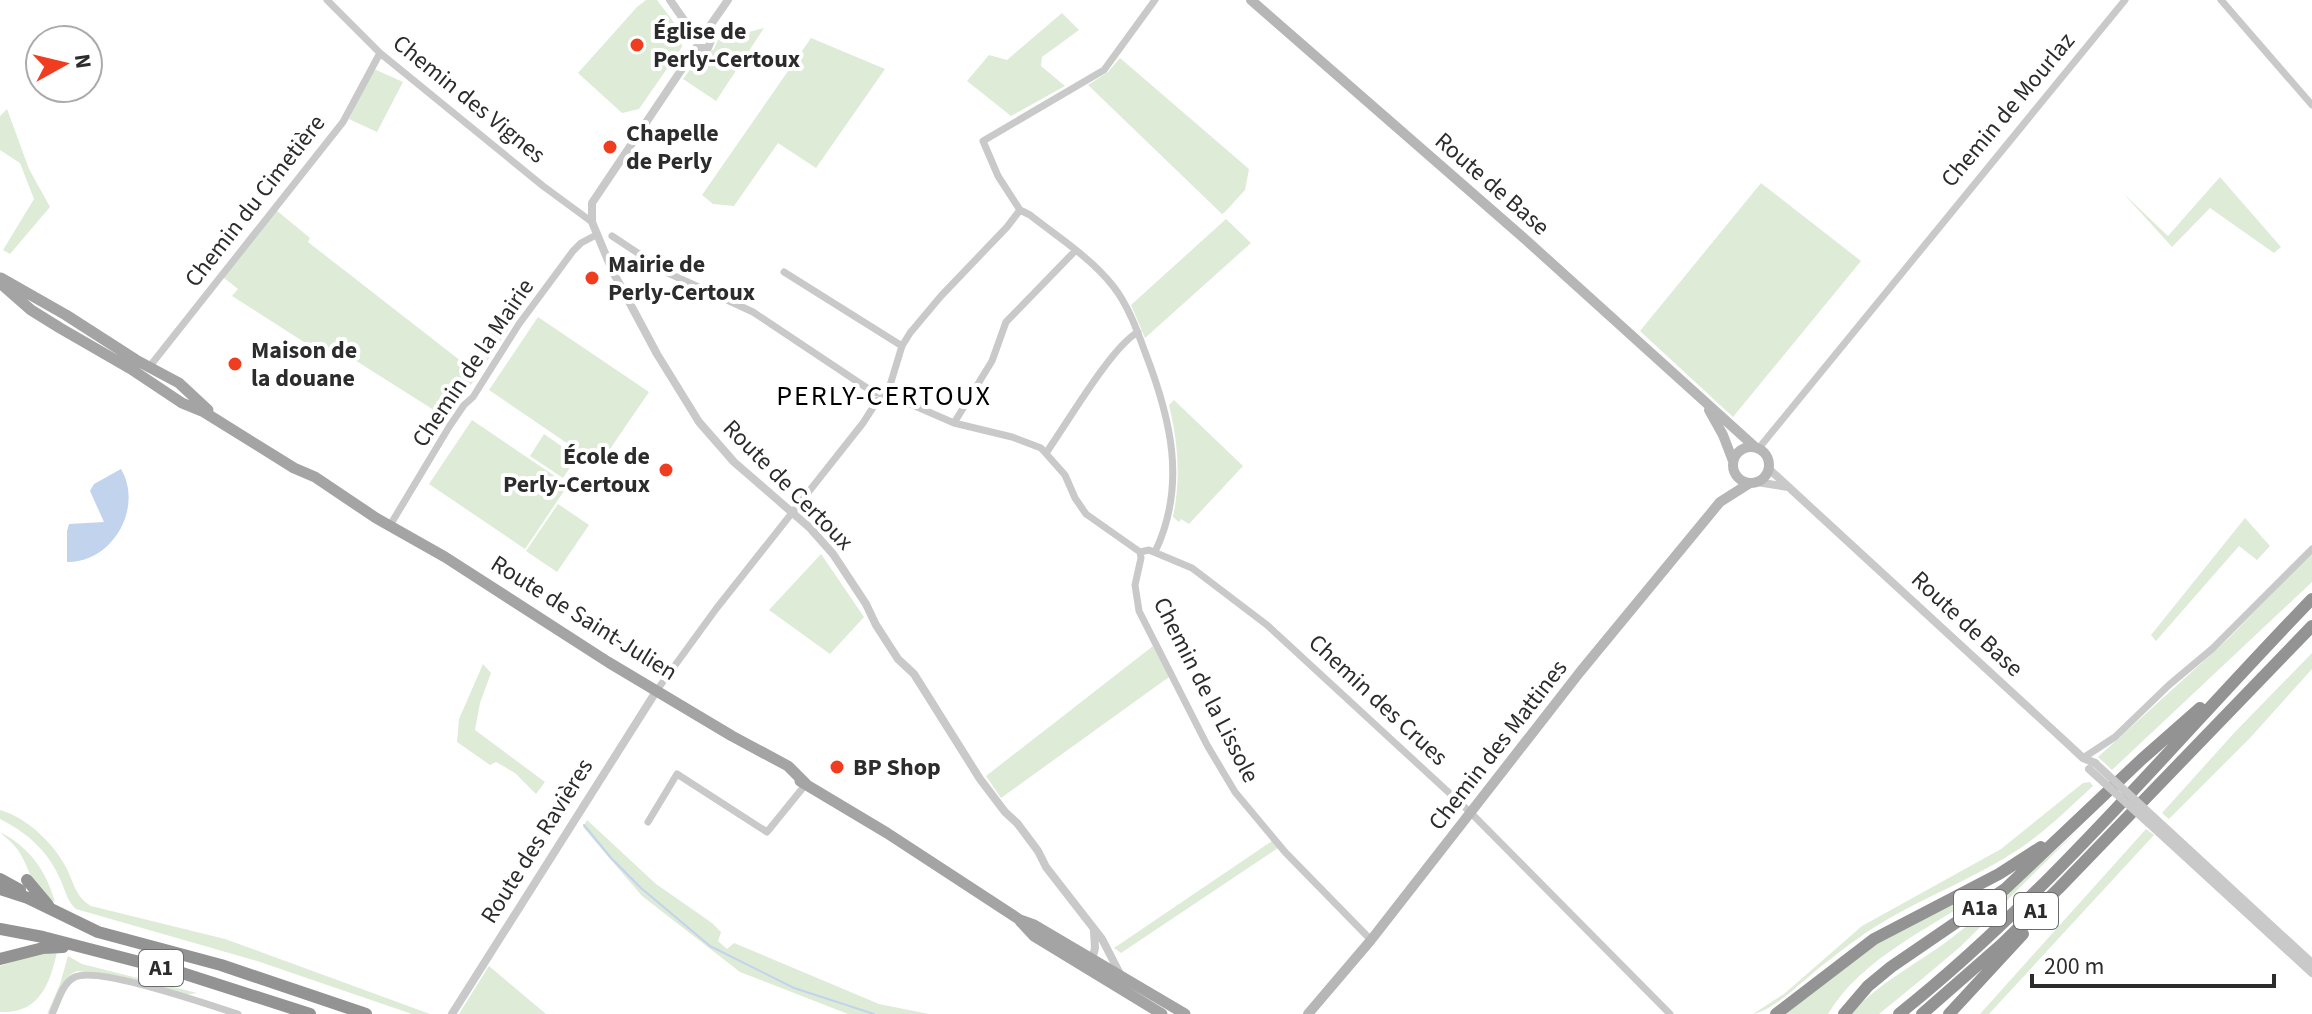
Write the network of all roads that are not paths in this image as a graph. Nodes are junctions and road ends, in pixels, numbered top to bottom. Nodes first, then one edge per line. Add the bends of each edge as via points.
1 (327, 0) edge
2 (670, 0) edge
3 (728, 0) edge
4 (1155, 0) edge
5 (1251, 0) edge
6 (2125, 0) edge
7 (2221, 0) edge
8 (707, 30) junction
9 (693, 33) junction
10 (696, 48) junction
11 (380, 53) junction
12 (2312, 105) edge
13 (1020, 210) junction
14 (592, 222) junction
15 (596, 235) junction
16 (612, 236) dead end
17 (1075, 251) junction
18 (784, 272) dead end
19 (0, 280) edge
20 (23, 295) junction
21 (79, 323) junction
22 (1138, 332) junction
23 (72, 335) junction
24 (902, 346) junction
25 (134, 364) junction
26 (150, 366) junction
27 (884, 395) junction
28 (1704, 402) junction
29 (954, 423) junction
30 (1757, 447) junction
31 (1046, 453) junction
32 (1734, 466) junction
33 (1769, 469) junction
34 (1753, 483) junction
35 (1788, 488) junction
36 (1720, 502) junction
37 (792, 513) junction
38 (392, 524) junction
39 (2312, 549) edge
40 (1140, 552) junction
41 (1155, 552) junction
42 (2312, 599) edge
43 (2312, 626) edge
44 (2242, 671) junction
45 (657, 690) junction
46 (2083, 758) junction
47 (806, 784) junction
48 (2143, 802) junction
49 (1471, 813) junction
50 (2081, 816) junction
51 (648, 822) dead end
52 (2168, 836) junction
53 (0, 879) edge
54 (27, 880) dead end
55 (0, 889) edge
56 (28, 898) junction
57 (53, 911) junction
58 (0, 929) edge
59 (1093, 931) junction
60 (1371, 940) junction
61 (80, 947) junction
62 (0, 959) edge
63 (2312, 963) edge
64 (1090, 964) junction
65 (2312, 973) edge
66 (1125, 978) junction
67 (1952, 1012) edge
68 (52, 1014) edge
69 (238, 1014) edge
70 (310, 1014) edge
71 (366, 1014) edge
72 (452, 1014) edge
73 (1162, 1014) edge
74 (1185, 1014) edge
75 (1308, 1014) edge
76 (1670, 1014) edge
77 (1776, 1014) edge
78 (1844, 1014) edge
79 (1899, 1014) edge
80 (1922, 1014) edge

1 - 11 street, Chemin des Vignes
2 - 9 street
3 - 8 street
4 - 13 street via 1104,70 983,141
5 - 28 main road, Route de Base
6 - 30 street, Chemin de Mourlaz
7 - 12 street
8 - 9 street
8 - 10 street via 710,45
9 - 10 street
10 - 14 street via 594,200
11 - 14 street, Chemin des Vignes
11 - 26 street, Chemin du Cimetière via 343,122
13 - 17 street
13 - 24 street
14 - 15 street, Route de Certoux
15 - 37 street, Route de Certoux via 650,343 705,430
15 - 38 street, Chemin de la Mairie via 577,247 519,324
16 - 27 street via 668,273 753,312
17 - 22 street via 1114,287
17 - 29 street via 1006,322 992,361
18 - 24 street
19 - 20 main road
20 - 21 main road, Route de Saint-Julien
20 - 23 main road, Route de Saint-Julien
21 - 23 main road
21 - 25 main road, Route de Saint-Julien
22 - 31 street via 1106,366
22 - 41 street via 1169,425 1174,478 1169,515
23 - 25 main road, Route de Saint-Julien via 113,360
24 - 27 street
25 - 26 main road, Route de Saint-Julien
25 - 38 main road, Route de Saint-Julien via 182,403
26 - 38 main road, Route de Saint-Julien via 208,410
27 - 29 street
27 - 37 street
28 - 30 main road, Route de Base
28 - 32 main road, Route de Base
29 - 31 street via 1025,440
30 - 32 main road via 1740,450
30 - 33 main road via 1768,456
31 - 40 street via 1086,514
32 - 34 main road via 1740,479
32 - 36 main road, Chemin des Mattines
33 - 34 main road via 1765,478
33 - 35 street, Route de Base
34 - 35 street
34 - 36 main road, Chemin des Mattines
35 - 46 street, Route de Base
36 - 49 main road, Chemin des Mattines
37 - 45 street
37 - 59 street, Route de Certoux via 838,560 980,779
38 - 45 main road, Route de Saint-Julien
39 - 46 street via 2212,649 2115,737
40 - 41 street, Chemin des Crues
40 - 60 street, Chemin de la Lissole via 1135,585 1139,611 1220,769 1279,845
41 - 49 street, Chemin des Crues via 1192,568 1248,609
42 - 44 highway, A1
43 - 48 highway, A1
44 - 50 highway, A1a
44 - 79 highway, A1 via 2044,883
45 - 47 main road, Route de Saint-Julien
45 - 72 street, Route des Ravières
46 - 52 street, Route de Base, bridge
47 - 51 street via 767,832 677,774
47 - 64 main road, Route de Saint-Julien via 1020,920 1034,936
48 - 67 highway, A1a
48 - 80 highway, A1 via 2002,944
49 - 60 main road, Chemin des Mattines
49 - 76 street, Chemin des Crues
50 - 77 highway via 2015,865 1874,939
50 - 78 highway, A1a via 2005,889 1891,967
52 - 63 street, Route de Base
52 - 65 street, Route de Base
53 - 56 highway
54 - 57 highway
55 - 56 highway
56 - 57 highway
57 - 71 highway, A1 via 98,932 221,965
58 - 61 highway
59 - 64 street
59 - 66 street, Route de Certoux
60 - 75 main road, Chemin des Mattines
61 - 62 highway via 43,948
61 - 70 highway, A1
64 - 66 main road, Route de Saint-Julien
64 - 73 main road, Route de Saint-Julien
66 - 74 main road, Route de Saint-Julien
68 - 69 street via 69,981 82,975 138,984

